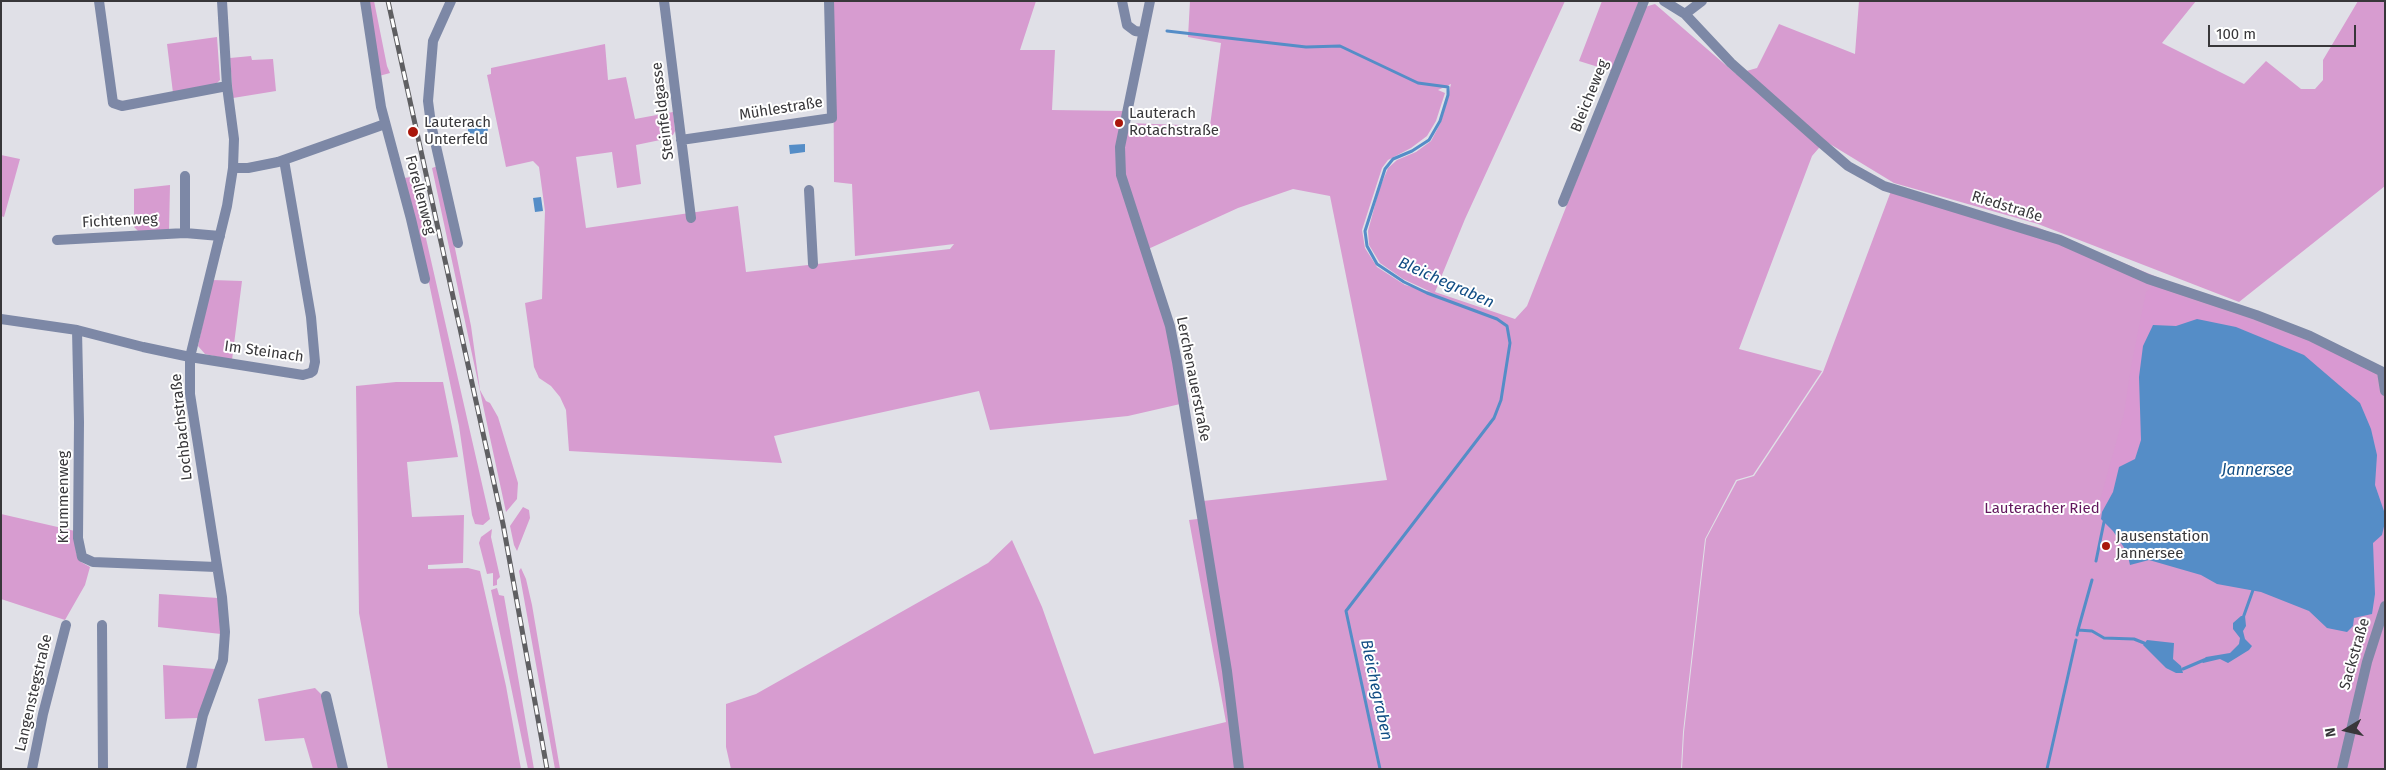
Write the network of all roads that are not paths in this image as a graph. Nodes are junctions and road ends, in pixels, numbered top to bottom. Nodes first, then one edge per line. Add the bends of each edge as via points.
1 (100, 1) edge
2 (222, 1) edge
3 (365, 1) edge
4 (451, 1) edge
5 (664, 1) edge
6 (829, 1) edge
7 (1122, 1) edge
8 (1150, 1) edge
9 (1644, 1) edge
10 (1664, 1) edge
11 (1702, 1) edge
12 (1685, 14) junction
13 (1142, 32) junction
14 (227, 86) junction
15 (385, 124) junction
16 (681, 140) junction
17 (284, 160) junction
18 (233, 168) junction
19 (185, 176) dead end
20 (809, 190) dead end
21 (1563, 202) dead end
22 (691, 218) dead end
23 (184, 233) junction
24 (220, 236) junction
25 (57, 240) dead end
26 (458, 243) dead end
27 (813, 264) dead end
28 (424, 279) dead end
29 (1, 319) edge
30 (77, 330) junction
31 (190, 357) junction
32 (2383, 373) edge
33 (2385, 392) edge
34 (216, 566) junction
35 (2385, 606) edge
36 (66, 625) dead end
37 (102, 625) dead end
38 (326, 696) dead end
39 (32, 769) edge
40 (103, 769) edge
41 (191, 769) edge
42 (343, 769) edge
43 (1239, 769) edge
44 (2342, 769) edge

1 - 14 street via 113,103 122,106
2 - 14 street, Lochbachstraße
3 - 15 street, Forellenweg
4 - 26 street via 433,41 428,106
5 - 16 street, Steinfeldgasse
6 - 16 street, Mühlestraße via 832,118
7 - 13 street via 1127,25
8 - 13 street, Lerchenauerstraße
9 - 21 street, Bleicheweg
10 - 12 street, Riedstraße
11 - 12 street
12 - 32 street, Riedstraße via 1730,63 1820,142 1848,166 1884,186 2060,240 2148,279 2310,336
13 - 43 street, Lerchenauerstraße via 1120,147 1121,175 1167,317 1177,362 1227,671
14 - 18 street, Lochbachstraße via 234,139
15 - 17 street
15 - 28 street, Forellenweg
16 - 22 street, Steinfeldgasse
17 - 18 street
17 - 31 street, Im Steinach via 311,317 315,353 313,371 303,375
18 - 24 street, Lochbachstraße
19 - 23 street
20 - 27 street
23 - 24 street, Fichtenweg
23 - 25 street, Fichtenweg
24 - 31 street, Lochbachstraße
29 - 30 street, Im Steinach
30 - 31 street, Im Steinach
30 - 34 street, Krummenweg via 78,538 82,557 93,562
31 - 34 street, Lochbachstraße via 190,394
32 - 33 street
34 - 41 street, Lochbachstraße via 224,614 223,660 203,715
35 - 44 street, Sackstraße via 2367,662
36 - 39 street, Langenstegstraße
37 - 40 street
38 - 42 street

